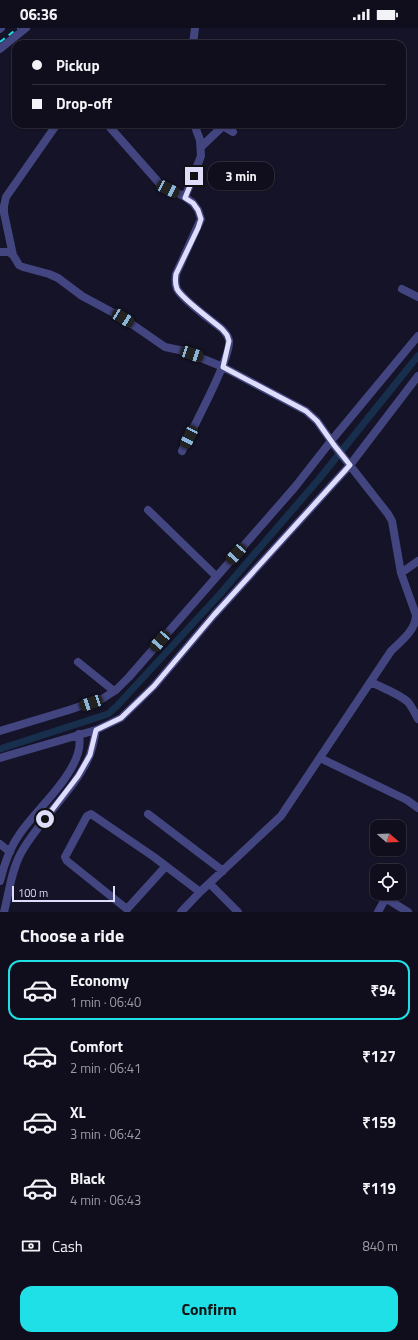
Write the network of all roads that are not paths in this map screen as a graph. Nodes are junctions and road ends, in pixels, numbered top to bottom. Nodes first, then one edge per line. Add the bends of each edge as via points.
1 (26, 28) edge
2 (195, 28) edge
3 (194, 40) edge
4 (0, 49) edge
5 (54, 128) edge
6 (111, 128) edge
7 (196, 128) edge
8 (221, 128) edge
9 (226, 128) edge
10 (233, 132) dead end
11 (201, 147) junction
12 (185, 198) junction
13 (0, 252) edge
14 (13, 255) junction
15 (402, 289) dead end
16 (418, 297) edge
17 (418, 336) edge
18 (223, 367) junction
19 (418, 376) edge
20 (332, 443) junction
21 (182, 451) dead end
22 (348, 463) junction
23 (148, 510) dead end
24 (418, 561) edge
25 (401, 573) junction
26 (216, 576) junction
27 (417, 622) edge
28 (78, 662) dead end
29 (371, 682) junction
30 (114, 691) junction
31 (418, 719) edge
32 (96, 730) junction
33 (0, 731) edge
34 (80, 734) junction
35 (0, 758) edge
36 (320, 758) junction
37 (418, 808) edge
38 (148, 814) dead end
39 (0, 844) edge
40 (10, 852) junction
41 (166, 866) junction
42 (223, 871) junction
43 (0, 881) edge
44 (210, 884) junction
45 (200, 892) junction
46 (125, 911) edge
47 (4, 912) edge
48 (181, 912) edge
49 (238, 912) edge
50 (378, 912) edge
51 (408, 912) edge

1 - 4 street
2 - 3 street
5 - 14 street via 6,197 4,206
6 - 12 street via 160,184
7 - 11 street
8 - 11 street
9 - 10 street
11 - 12 street via 198,166
12 - 18 street via 193,203 201,219 176,274 175,282 184,297 227,335 229,341
13 - 14 street via 9,252
14 - 18 street via 19,265 58,278 82,296 123,318 165,347 184,351
15 - 16 street
17 - 20 street
18 - 20 street via 306,411 317,421
18 - 21 street
19 - 22 street
20 - 22 street
20 - 26 street
22 - 25 street via 392,521
22 - 32 street via 154,686 121,718
23 - 26 street
24 - 25 street
25 - 27 street
26 - 30 street
27 - 29 street via 391,651
28 - 30 street
29 - 31 street via 402,698 413,708
29 - 36 street
30 - 33 street via 102,699
32 - 34 street
32 - 47 street via 90,755 78,776 20,855
34 - 35 street
34 - 40 street via 80,747 68,773 19,834
36 - 37 street via 407,800
36 - 42 street via 281,816
38 - 42 street
39 - 40 street
40 - 43 street
41 - 45 street
41 - 46 street
41 - 46 street via 91,814 87,816 65,857 66,860 101,887
42 - 44 street
44 - 45 street
44 - 49 street
45 - 48 street
50 - 51 street via 387,899

